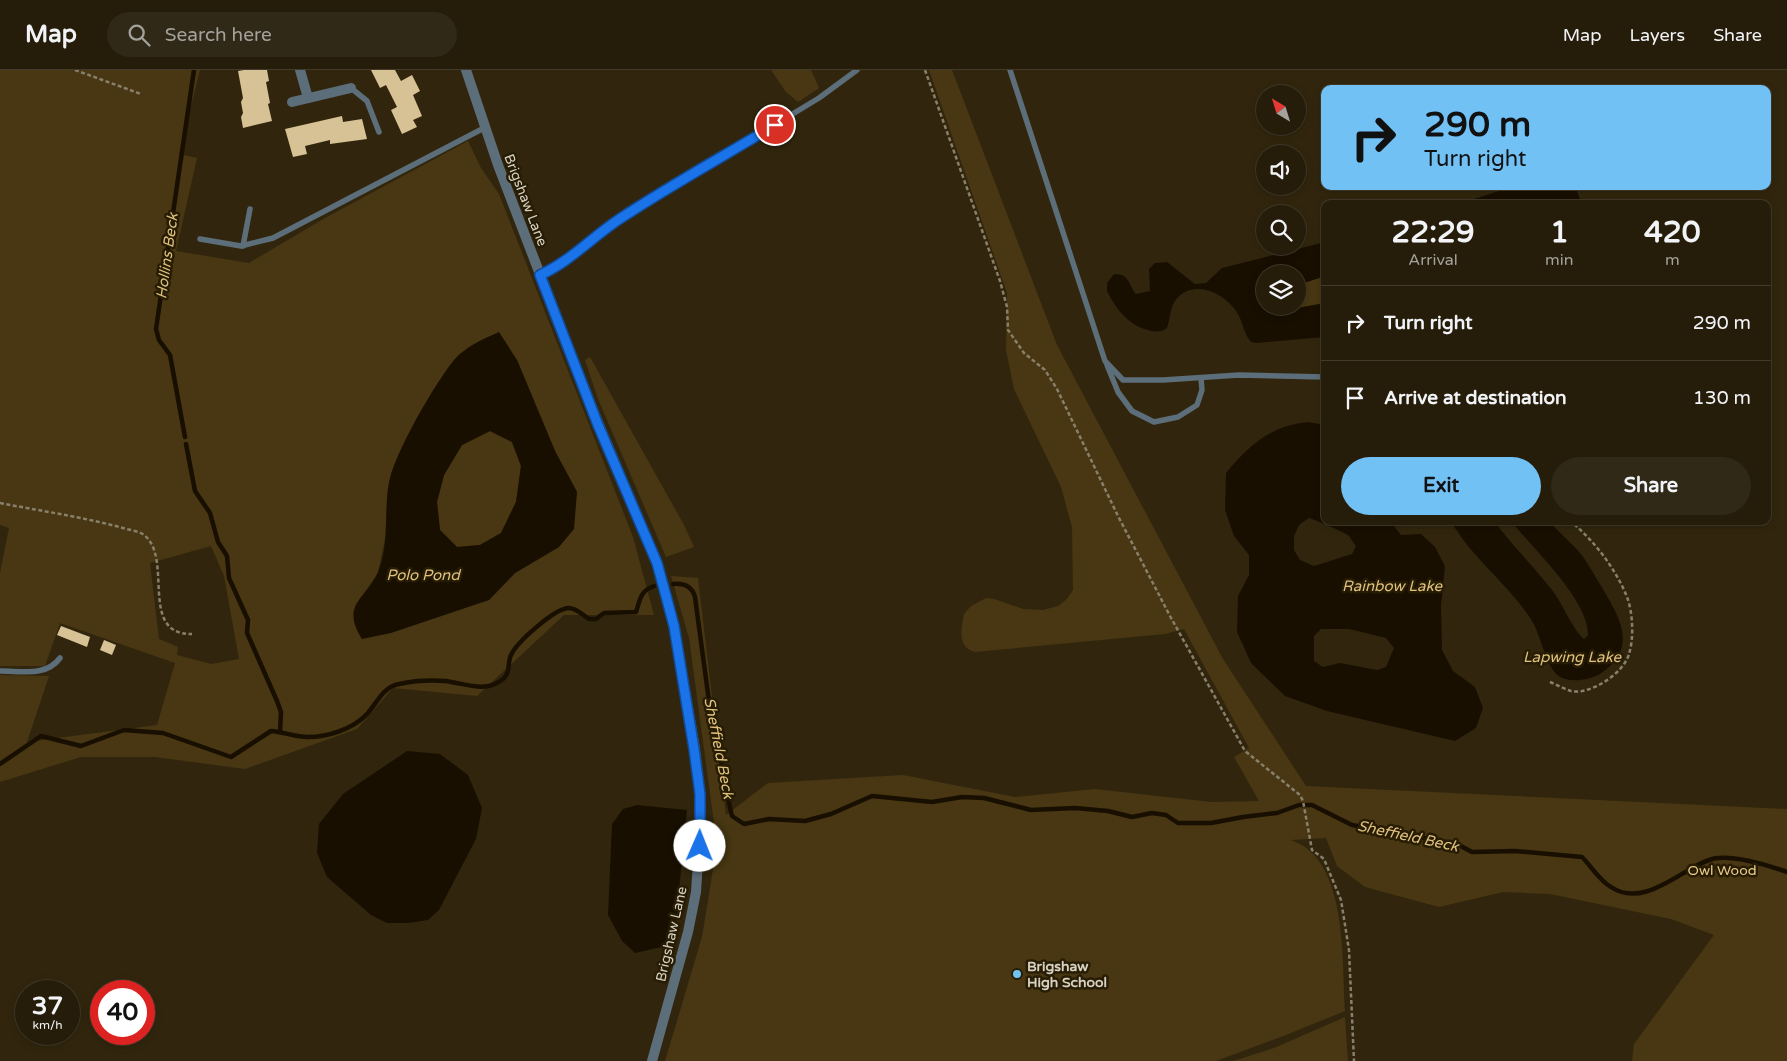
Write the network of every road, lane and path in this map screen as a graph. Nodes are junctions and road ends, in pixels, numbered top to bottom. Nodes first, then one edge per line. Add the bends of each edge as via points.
1 (75, 70) edge
2 (300, 70) edge
3 (466, 70) edge
4 (857, 70) edge
5 (925, 70) edge
6 (1010, 70) edge
7 (351, 88) joint
8 (141, 94) dead end
9 (308, 98) junction
10 (292, 102) dead end
11 (484, 128) junction
12 (380, 132) dead end
13 (250, 209) dead end
14 (200, 239) dead end
15 (243, 246) junction
16 (540, 275) junction
17 (1105, 361) junction
18 (1321, 376) edge
19 (1201, 378) junction
20 (0, 502) edge
21 (1575, 525) edge
22 (192, 634) dead end
23 (60, 658) dead end
24 (0, 671) edge
25 (1550, 682) dead end
26 (652, 1061) edge
27 (1354, 1061) edge

1 - 8 path
2 - 9 street
3 - 11 street, Brigshaw Lane
4 - 16 lane via 819,98 626,214 558,267
5 - 27 path via 1000,281 1007,307 1008,330 1024,353 1045,370 1057,390 1170,616 1245,751 1296,790 1303,802 1312,850 1324,859 1341,900 1349,950
6 - 17 lane
7 - 9 street
7 - 12 lane via 367,101
9 - 10 street
11 - 15 lane via 273,238
11 - 16 street, Brigshaw Lane
13 - 15 lane
14 - 15 lane
16 - 26 street, Brigshaw Lane via 657,563 674,626 694,749 700,794 696,892
17 - 19 lane via 1123,380
17 - 19 lane via 1118,392 1132,411 1154,422 1178,417 1197,405 1202,390
18 - 19 lane
20 - 22 path via 99,521 144,534 152,545 156,560 164,617 175,631
21 - 25 path via 1586,534 1608,564 1627,598 1633,631 1629,656 1613,676 1595,688 1572,691
23 - 24 lane via 49,669 40,671

